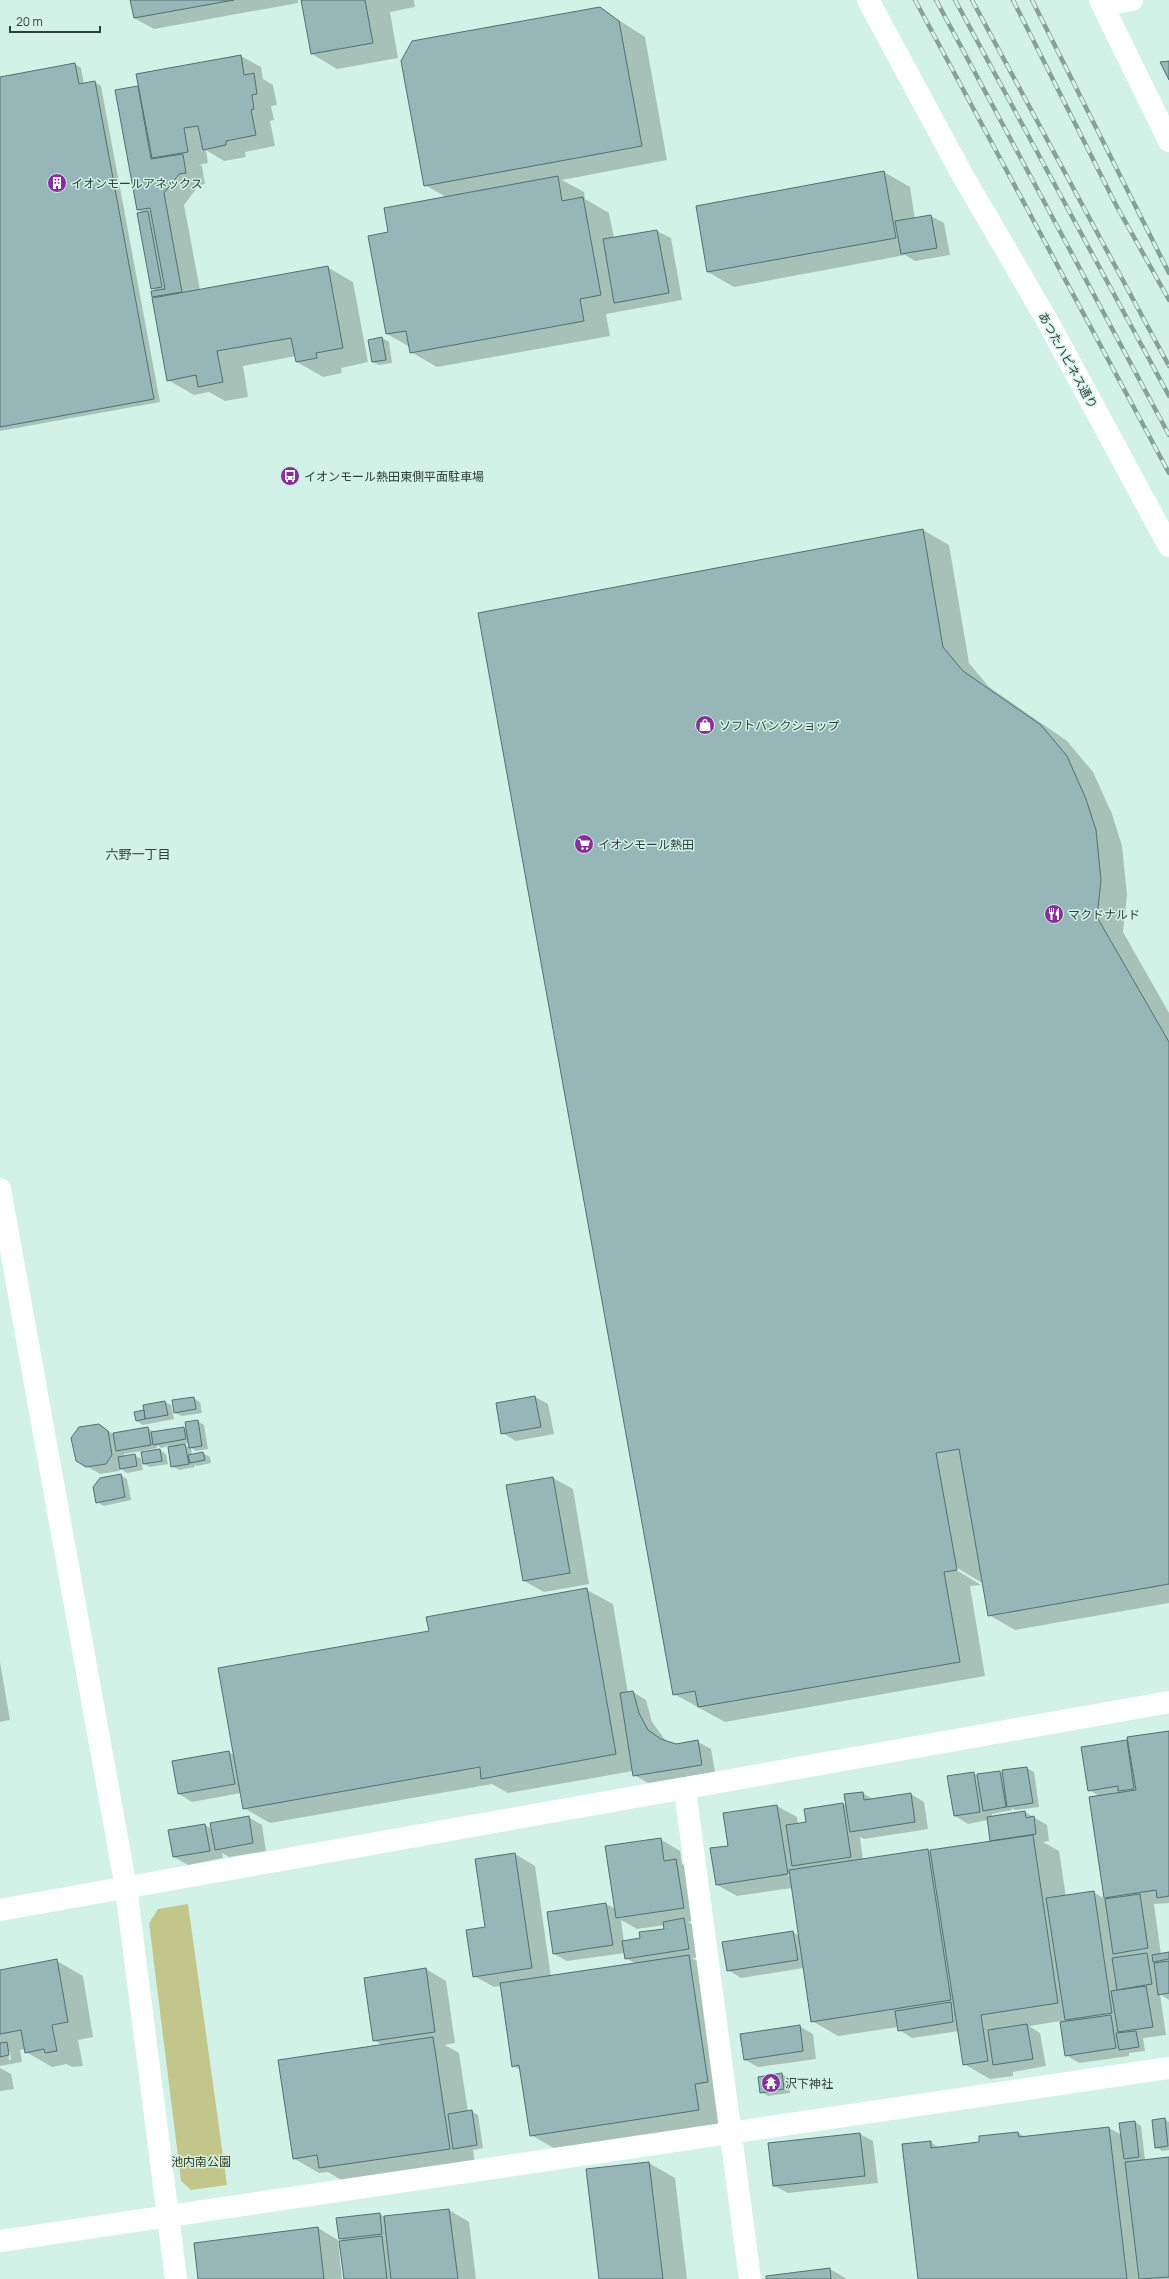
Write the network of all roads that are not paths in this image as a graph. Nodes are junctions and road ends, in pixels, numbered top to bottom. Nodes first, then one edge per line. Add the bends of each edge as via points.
1 (868, 0) edge
2 (1132, 0) edge
3 (1101, 3) edge
4 (1169, 141) edge
5 (1169, 546) edge
6 (0, 1189) edge
7 (1169, 1702) edge
8 (685, 1790) junction
9 (126, 1888) junction
10 (0, 1910) edge
11 (1169, 2068) edge
12 (731, 2133) junction
13 (168, 2216) junction
14 (0, 2241) edge
15 (176, 2279) edge
16 (750, 2279) edge

1 - 5 street, あつたハピネス通り via 963,176 1048,322
2 - 3 street
3 - 4 street
6 - 9 street
7 - 8 street
8 - 9 street
8 - 12 street
9 - 10 street
9 - 13 street
11 - 12 street
12 - 13 street
12 - 16 street
13 - 14 street
13 - 15 street

